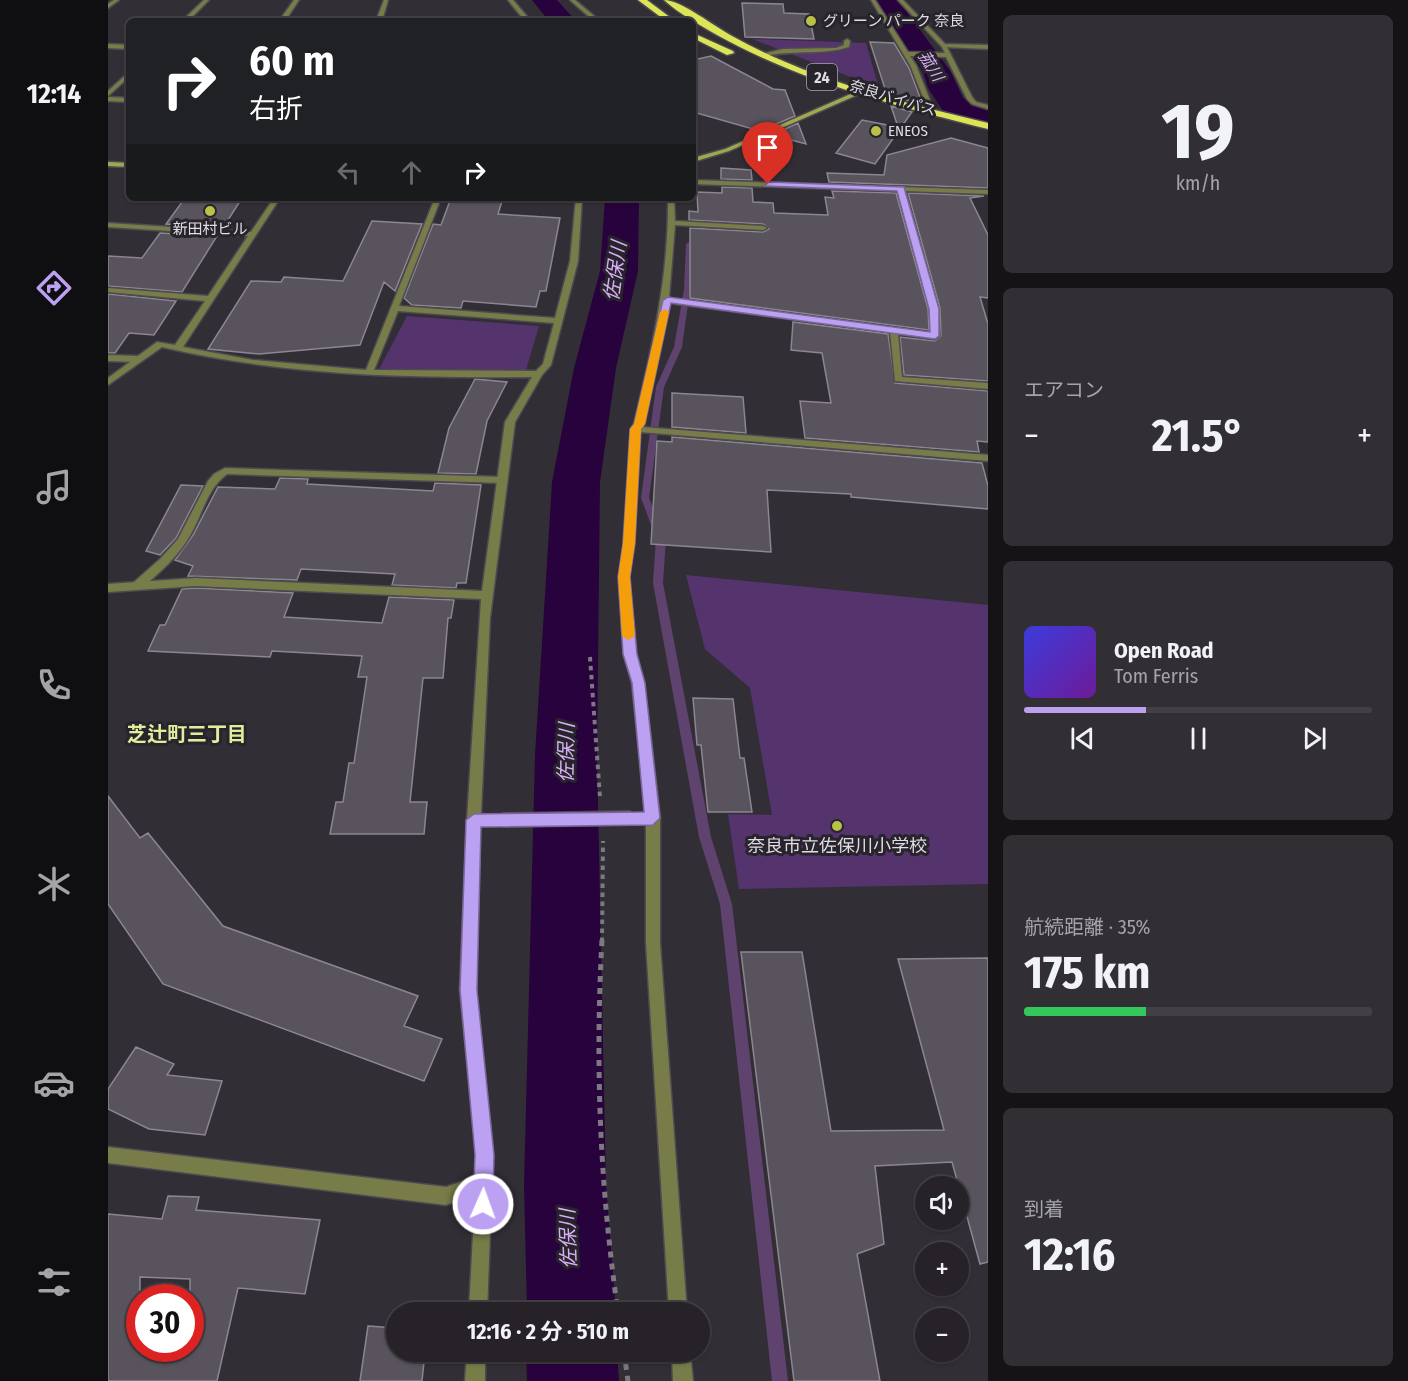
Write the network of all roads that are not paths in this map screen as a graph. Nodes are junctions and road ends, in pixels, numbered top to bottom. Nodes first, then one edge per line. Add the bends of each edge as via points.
1 (117, 0) edge
2 (207, 0) edge
3 (297, 0) edge
4 (386, 0) edge
5 (510, 0) edge
6 (572, 0) edge
7 (642, 0) edge
8 (668, 0) edge
9 (873, 0) edge
10 (900, 0) edge
11 (108, 6) edge
12 (188, 18) edge
13 (284, 18) edge
14 (380, 18) edge
15 (525, 18) edge
16 (593, 18) edge
17 (667, 18) edge
18 (692, 18) edge
19 (696, 21) edge
20 (696, 36) edge
21 (847, 41) dead end
22 (108, 46) edge
23 (944, 46) junction
24 (126, 47) edge
25 (988, 47) edge
26 (907, 54) junction
27 (761, 55) junction
28 (948, 55) junction
29 (738, 57) dead end
30 (770, 70) dead end
31 (126, 77) edge
32 (862, 91) junction
33 (108, 94) edge
34 (847, 98) junction
35 (108, 99) edge
36 (126, 100) edge
37 (988, 107) edge
38 (880, 108) dead end
39 (932, 113) junction
40 (988, 126) edge
41 (696, 159) edge
42 (108, 164) edge
43 (126, 165) edge
44 (696, 182) edge
45 (901, 189) junction
46 (988, 192) edge
47 (275, 201) edge
48 (437, 201) edge
49 (579, 201) edge
50 (671, 201) edge
51 (673, 223) junction
52 (108, 225) edge
53 (763, 228) dead end
54 (252, 234) junction
55 (108, 290) edge
56 (209, 299) junction
57 (668, 300) junction
58 (395, 308) junction
59 (559, 321) junction
60 (894, 330) junction
61 (177, 349) junction
62 (108, 358) edge
63 (138, 359) junction
64 (369, 373) junction
65 (538, 374) junction
66 (108, 382) edge
67 (988, 386) edge
68 (636, 429) junction
69 (988, 458) edge
70 (502, 480) junction
71 (137, 586) junction
72 (108, 588) edge
73 (487, 595) junction
74 (653, 818) junction
75 (474, 820) junction
76 (108, 1155) edge
77 (484, 1182) junction
78 (478, 1302) edge
79 (677, 1302) edge
80 (476, 1362) edge
81 (682, 1362) edge
82 (475, 1381) edge
83 (683, 1381) edge

1 - 11 street
2 - 12 street
3 - 13 street
4 - 14 street
5 - 15 street
6 - 16 street
7 - 17 highway
8 - 18 highway, 奈良バイパス / 24
9 - 26 street
10 - 23 street
19 - 27 highway, 奈良バイパス / 24
20 - 29 highway
21 - 27 street via 847,46 837,49 776,50
22 - 24 street
23 - 25 street
23 - 28 street
26 - 28 street
26 - 39 street
27 - 32 highway, 奈良バイパス / 24
28 - 37 street via 969,98
30 - 34 highway, 奈良バイパス / 24
31 - 33 street
32 - 34 street
32 - 39 highway, 奈良バイパス / 24
34 - 38 highway, 奈良バイパス / 24
34 - 41 street via 727,150
35 - 36 street
39 - 40 highway, 奈良バイパス / 24
42 - 43 street
44 - 45 street
45 - 46 street
45 - 60 street via 934,309 935,336
47 - 54 street
48 - 58 street
49 - 59 street via 574,261
50 - 51 street
51 - 53 street
51 - 57 street
52 - 54 street
54 - 56 street
55 - 56 street
56 - 61 street
57 - 60 street
57 - 68 street
58 - 59 street
58 - 64 street
59 - 65 street via 547,365
60 - 67 street via 898,379
61 - 63 street via 160,344
61 - 64 street via 247,364
62 - 63 street
63 - 66 street
64 - 65 street
65 - 70 street via 510,422
68 - 69 street
68 - 74 street via 624,577 630,654 638,683
70 - 71 street via 225,471 213,478 186,535 164,564
70 - 73 street
71 - 72 street
71 - 73 street via 196,582
73 - 75 street
74 - 75 street, bridge
74 - 79 street via 653,944
75 - 77 street via 468,990 485,1155
76 - 77 street via 446,1196
77 - 78 street
80 - 82 street
81 - 83 street

